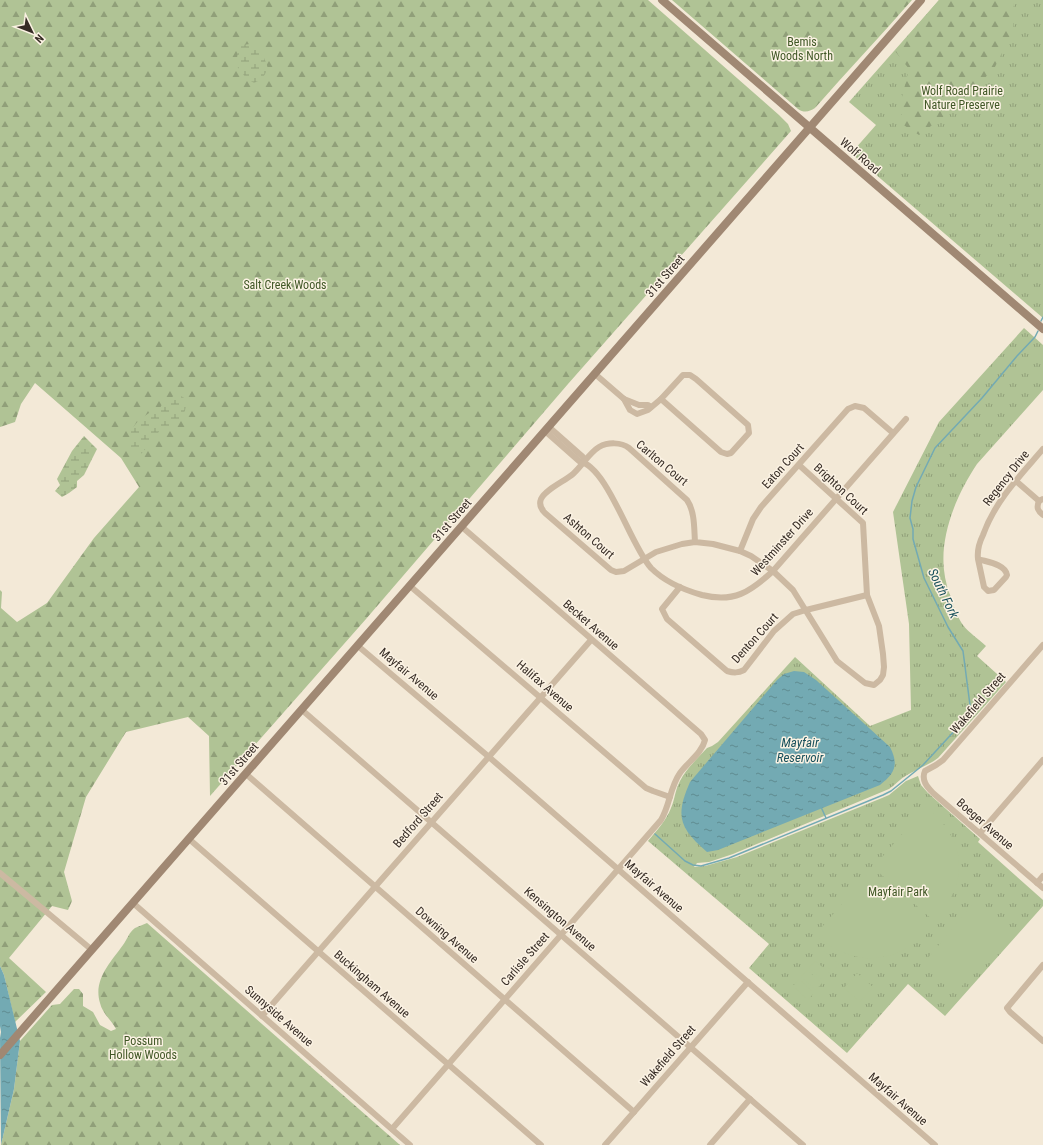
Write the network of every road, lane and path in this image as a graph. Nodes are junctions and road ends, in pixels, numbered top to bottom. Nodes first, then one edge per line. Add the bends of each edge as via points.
1 (662, 0) edge
2 (921, 0) edge
3 (809, 128) junction
4 (1043, 329) edge
5 (596, 374) junction
6 (661, 400) junction
7 (906, 419) dead end
8 (547, 429) junction
9 (893, 433) junction
10 (1043, 449) edge
11 (585, 462) junction
12 (799, 465) junction
13 (1016, 481) junction
14 (836, 498) junction
15 (1041, 500) edge
16 (1043, 515) edge
17 (462, 527) junction
18 (695, 542) junction
19 (740, 551) junction
20 (645, 558) junction
21 (978, 559) junction
22 (773, 571) junction
23 (410, 586) junction
24 (680, 587) junction
25 (867, 595) junction
26 (806, 610) junction
27 (591, 640) junction
28 (1043, 645) edge
29 (358, 646) junction
30 (541, 697) junction
31 (302, 710) junction
32 (705, 740) joint
33 (489, 757) junction
34 (1043, 760) edge
35 (925, 771) joint
36 (246, 774) junction
37 (670, 797) junction
38 (431, 822) junction
39 (980, 833) junction
40 (189, 839) junction
41 (618, 869) junction
42 (0, 872) edge
43 (1043, 876) edge
44 (1037, 883) junction
45 (374, 887) junction
46 (1043, 888) edge
47 (133, 903) junction
48 (561, 934) junction
49 (92, 950) junction
50 (318, 951) junction
51 (1043, 965) edge
52 (748, 982) junction
53 (504, 999) junction
54 (262, 1016) junction
55 (1043, 1041) edge
56 (691, 1047) junction
57 (0, 1054) edge
58 (448, 1064) junction
59 (750, 1099) junction
60 (634, 1112) junction
61 (392, 1129) junction
62 (410, 1145) edge
63 (540, 1145) edge
64 (605, 1145) edge
65 (710, 1145) edge
66 (803, 1145) edge
67 (935, 1145) edge

1 - 3 main road, Wolf Road
2 - 3 main road, 31st Street
3 - 4 main road, Wolf Road
3 - 5 main road, 31st Street
5 - 6 street via 624,399 630,410 635,413 642,413
5 - 8 main road, 31st Street
6 - 6 street via 724,454 733,452 749,433 746,423 690,376 683,375 678,379
7 - 9 street, Westminster Drive
8 - 11 street, Westminster Drive via 579,461
8 - 17 main road, 31st Street
9 - 12 street, Eaton Court via 864,408 855,406 848,409
9 - 14 street, Westminster Drive
10 - 13 street, Regency Drive
11 - 18 street, Carlton Court via 599,447 610,443 626,446 684,495 690,504 694,521
11 - 20 street, Westminster Drive via 598,474 610,492
11 - 20 street, Ashton Court via 544,495 540,501 542,509 616,572 624,571
12 - 14 street, Brighton Court
12 - 19 street, Eaton Court via 753,519
13 - 15 street
13 - 21 street, Regency Drive via 999,502 988,523 977,550
14 - 22 street, Westminster Drive
14 - 25 street, Brighton Court via 863,523
15 - 16 street via 1037,510
17 - 23 main road, 31st Street
17 - 27 street, Becket Avenue
18 - 19 street, Ashton Court
18 - 20 street, Ashton Court via 666,548
19 - 22 street, Ashton Court
20 - 24 street, Westminster Drive via 661,576
21 - 21 street, Regency Drive via 1003,567 1007,572 1006,577 991,591 984,587
22 - 24 street, Westminster Drive via 756,587 739,595 724,598
22 - 26 street, Ashton Court via 793,590
23 - 29 main road, 31st Street
23 - 30 street, Halifax Avenue
24 - 26 street, Denton Court via 662,608 668,619 728,671 734,673 744,670 785,620
25 - 26 street, Denton Court
25 - 26 street, Brighton Court via 879,626 883,654 883,675 874,684 865,683 837,661
27 - 30 street, Bedford Street
27 - 32 street, Becket Avenue via 702,734
28 - 35 street, Wakefield Street via 943,760
29 - 31 main road, 31st Street
29 - 33 street, Mayfair Avenue
30 - 33 street, Bedford Street
30 - 37 street, Halifax Avenue via 646,788
31 - 36 main road, 31st Street
31 - 38 street, Kensington Avenue
32 - 37 street, Carlisle Street via 702,748 678,778
33 - 38 street, Bedford Street
33 - 41 street, Mayfair Avenue
34 - 39 street
35 - 39 street, Boeger Avenue via 923,777 930,790
36 - 40 main road, 31st Street
36 - 45 street, Downing Avenue
37 - 41 street, Carlisle Street via 661,820
38 - 45 street, Bedford Street
38 - 48 street, Kensington Avenue
39 - 44 street, Boeger Avenue
40 - 47 main road, 31st Street
40 - 50 street, Buckingham Avenue
41 - 48 street, Carlisle Street
41 - 52 street, Mayfair Avenue
42 - 49 street
43 - 44 street
44 - 46 street, Boeger Avenue
45 - 50 street, Bedford Street
45 - 53 street, Downing Avenue
47 - 49 main road, 31st Street
47 - 54 street, Sunnyside Avenue
48 - 53 street, Carlisle Street
48 - 56 street, Kensington Avenue
49 - 57 main road, 31st Street
50 - 54 street, Bedford Street
50 - 58 street, Buckingham Avenue
51 - 55 street via 1007,1008
52 - 56 street, Wakefield Street
52 - 67 street, Mayfair Avenue
53 - 58 street, Carlisle Street
53 - 60 street, Downing Avenue
54 - 61 street, Sunnyside Avenue
56 - 59 street, Kensington Avenue
56 - 60 street, Wakefield Street
58 - 61 street, Carlisle Street
58 - 63 street, Buckingham Avenue
59 - 65 street
59 - 66 street, Kensington Avenue
60 - 64 street, Wakefield Street
61 - 62 street, Sunnyside Avenue

